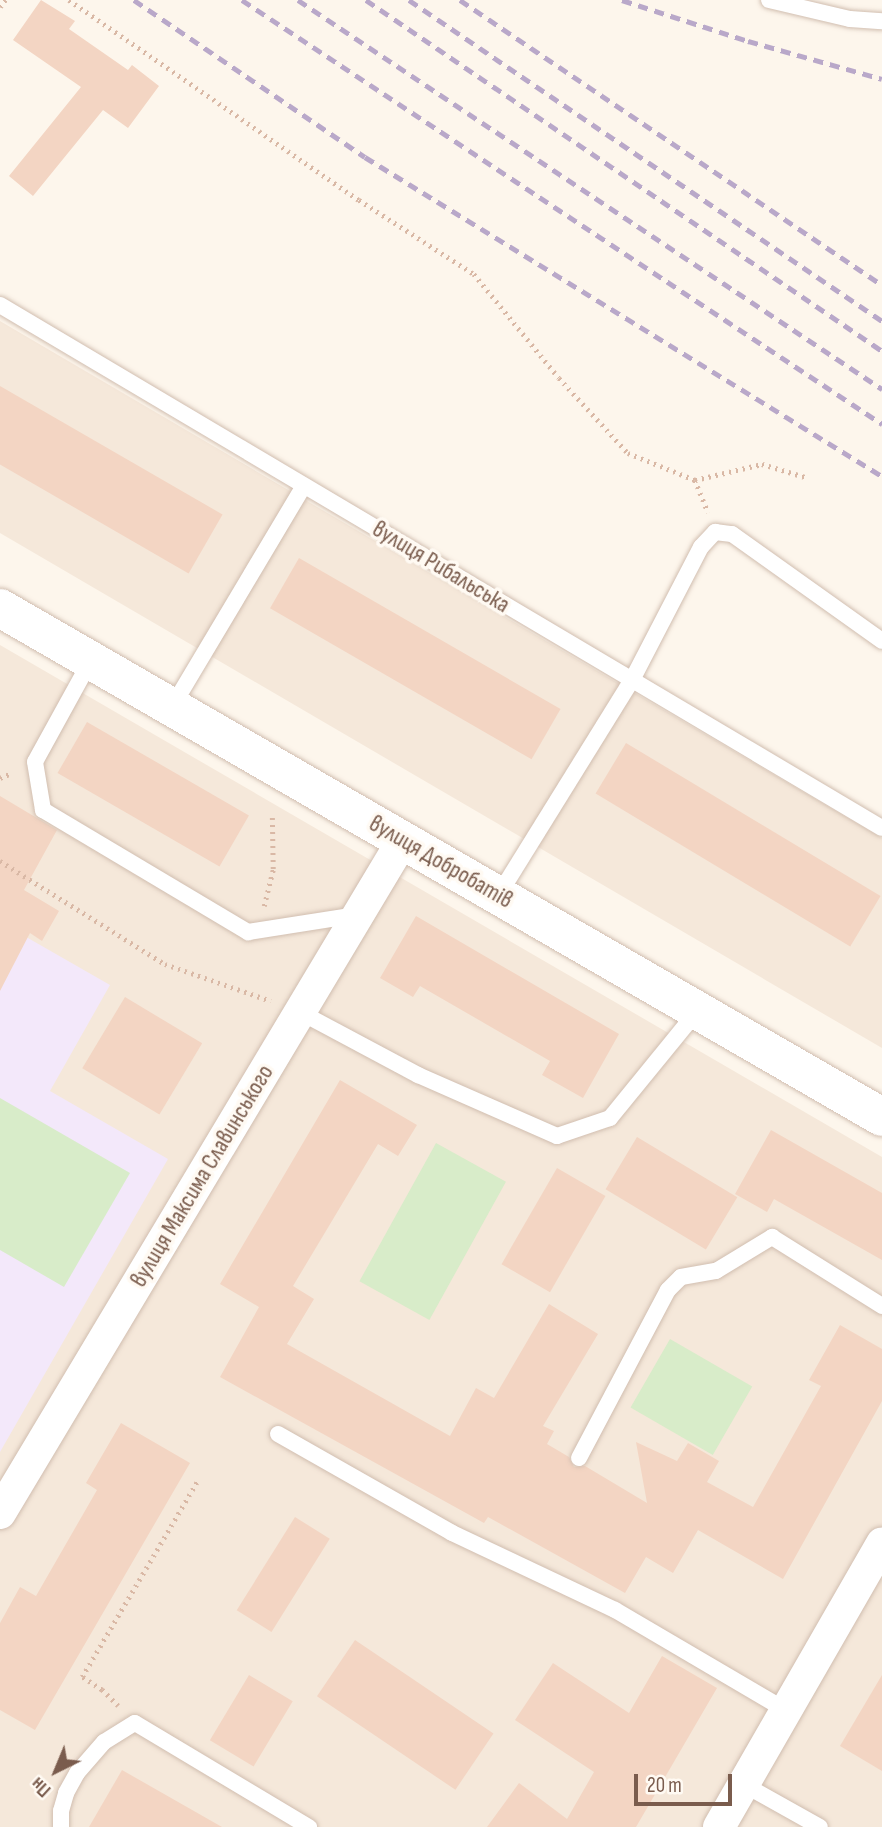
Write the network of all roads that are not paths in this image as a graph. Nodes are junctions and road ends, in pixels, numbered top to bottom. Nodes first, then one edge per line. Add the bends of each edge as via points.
1 (769, 0) edge
2 (882, 21) edge
3 (0, 305) edge
4 (304, 486) junction
5 (0, 608) edge
6 (882, 640) edge
7 (91, 660) junction
8 (632, 680) junction
9 (172, 707) junction
10 (882, 828) edge
11 (403, 839) junction
12 (498, 896) junction
13 (359, 915) junction
14 (698, 1010) junction
15 (300, 1012) junction
16 (882, 1117) edge
17 (882, 1306) edge
18 (278, 1434) dead end
19 (579, 1458) dead end
20 (0, 1513) edge
21 (882, 1543) edge
22 (784, 1709) junction
23 (743, 1784) junction
24 (61, 1827) edge
25 (309, 1827) edge
26 (719, 1827) edge
27 (820, 1827) edge

1 - 2 lane via 850,19
3 - 4 lane, вулиця Рибальська
4 - 8 lane, вулиця Рибальська
4 - 9 lane
5 - 7 street, вулиця Добробатів
6 - 8 lane via 732,534 715,532 701,547
7 - 9 street, вулиця Добробатів
7 - 13 lane via 35,762 43,810 248,932
8 - 10 lane, вулиця Рибальська
8 - 12 lane
9 - 11 street, вулиця Добробатів
11 - 12 street, вулиця Добробатів
11 - 13 street, вулиця Максима Славинського
12 - 14 street, вулиця Добробатів
13 - 15 street, вулиця Максима Славинського
14 - 15 lane via 610,1118 557,1136 418,1075
14 - 16 street, вулиця Добробатів
15 - 20 street, вулиця Максима Славинського
17 - 19 lane via 772,1237 716,1271 681,1277 668,1290
18 - 22 lane via 452,1533 615,1610
21 - 22 street
22 - 23 street
23 - 26 street
23 - 27 lane
24 - 25 lane via 63,1802 77,1773 104,1742 135,1723

